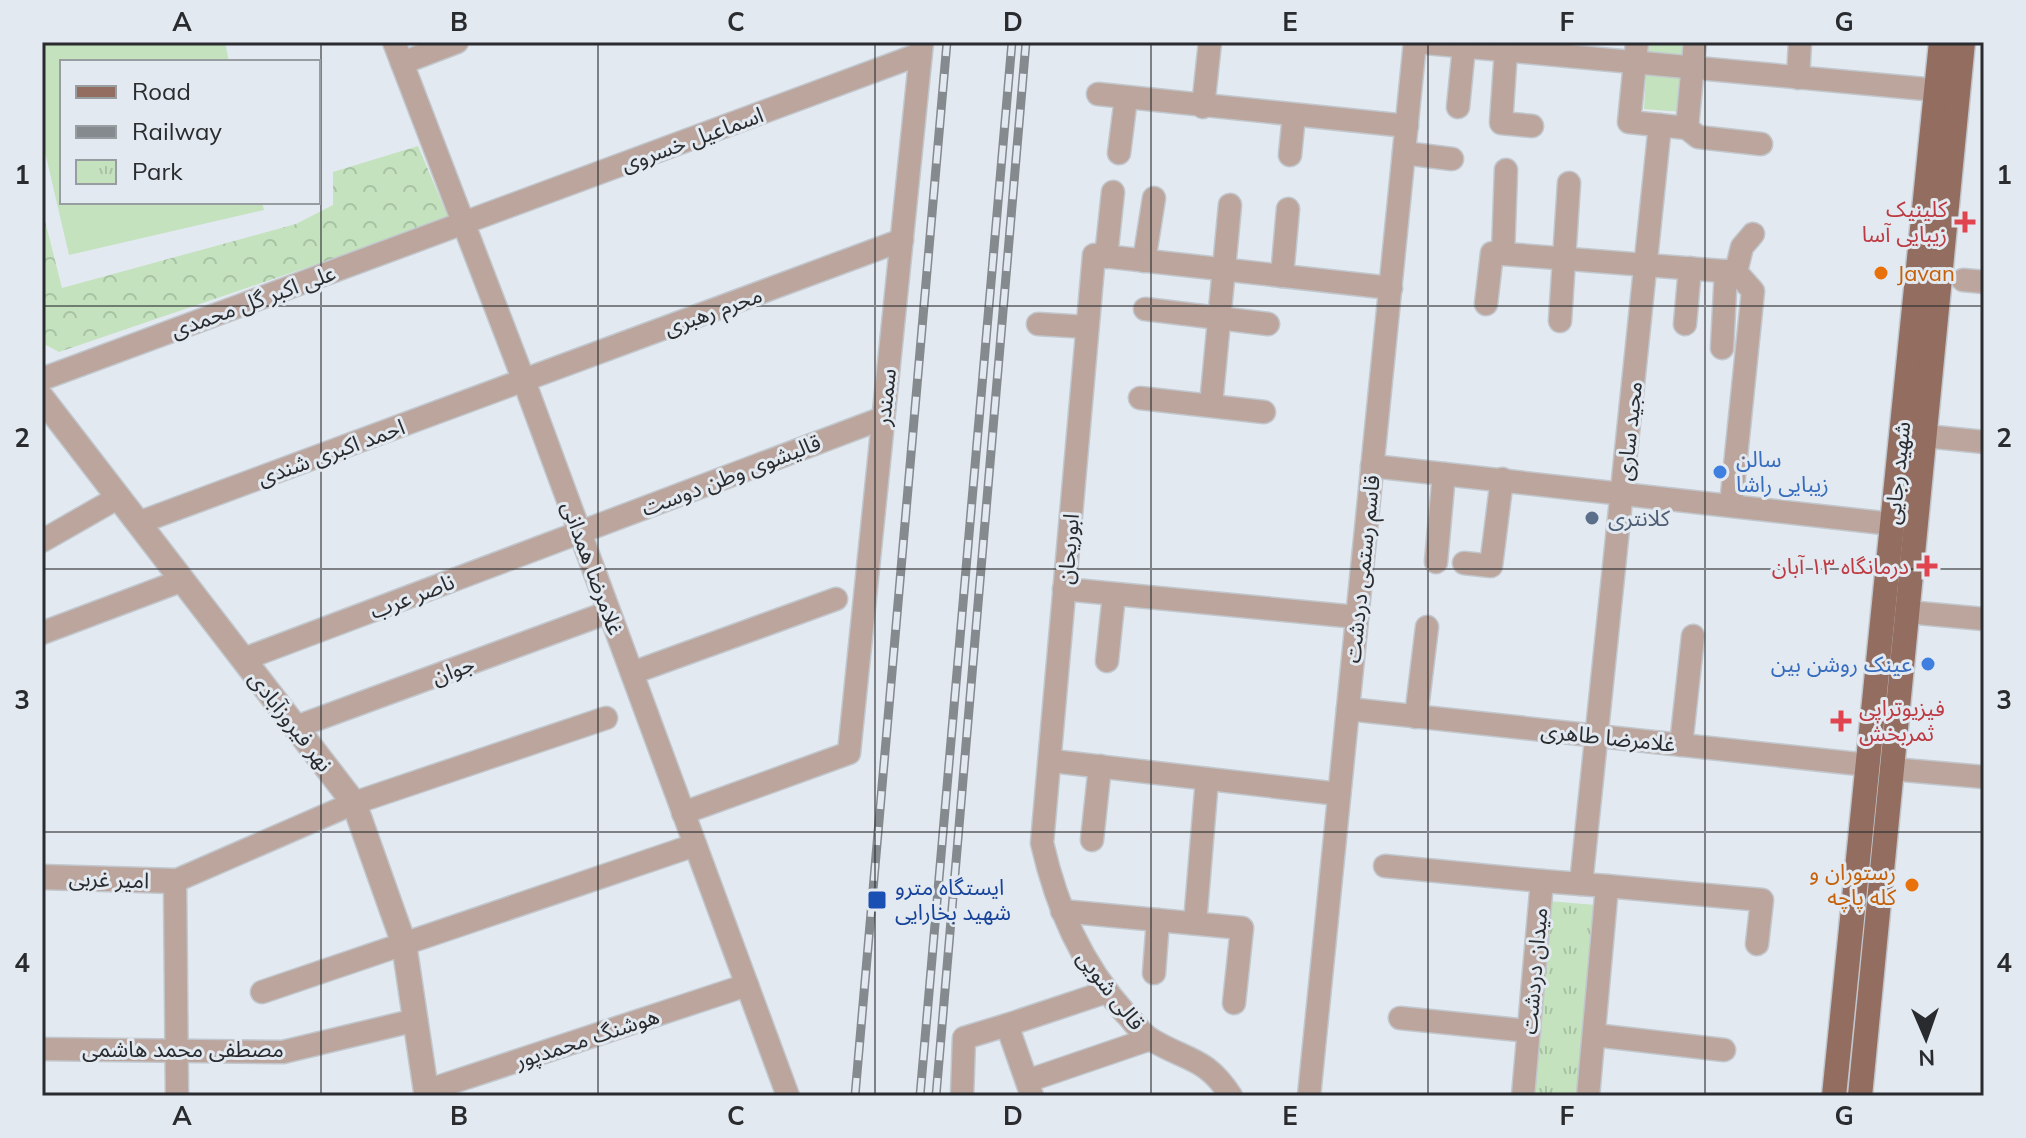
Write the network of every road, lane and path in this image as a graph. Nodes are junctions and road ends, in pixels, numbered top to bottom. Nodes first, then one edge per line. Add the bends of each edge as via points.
1 (457, 42) edge
2 (1210, 42) edge
3 (1415, 42) edge
4 (1695, 42) edge
5 (1800, 42) edge
6 (1941, 42) edge
7 (1963, 42) edge
8 (1464, 47) junction
9 (921, 48) edge
10 (1518, 48) edge
11 (398, 52) edge
12 (1636, 52) edge
13 (1693, 68) junction
14 (1798, 78) junction
15 (1936, 90) junction
16 (1098, 94) dead end
17 (1126, 98) junction
18 (1203, 107) junction
19 (1458, 107) dead end
20 (1294, 115) junction
21 (1660, 125) junction
22 (1407, 126) junction
23 (1532, 126) dead end
24 (1687, 128) junction
25 (1761, 144) dead end
26 (1119, 153) dead end
27 (1404, 153) junction
28 (1290, 155) dead end
29 (1452, 159) dead end
30 (1506, 170) dead end
31 (1569, 183) dead end
32 (1113, 192) dead end
33 (1154, 198) dead end
34 (1230, 205) dead end
35 (1288, 209) dead end
36 (463, 223) junction
37 (1753, 234) dead end
38 (902, 240) junction
39 (1497, 253) junction
40 (1100, 256) junction
41 (1566, 259) junction
42 (1144, 261) junction
43 (1646, 265) junction
44 (1690, 268) junction
45 (1225, 270) junction
46 (1731, 272) junction
47 (1282, 276) junction
48 (1391, 288) junction
49 (1486, 304) dead end
50 (1145, 309) dead end
51 (1220, 317) junction
52 (1560, 321) dead end
53 (1038, 324) dead end
54 (1268, 324) dead end
55 (1685, 324) dead end
56 (1087, 327) junction
57 (1722, 348) dead end
58 (42, 379) edge
59 (524, 381) junction
60 (42, 398) edge
61 (1140, 398) dead end
62 (1211, 405) junction
63 (1264, 412) dead end
64 (883, 418) junction
65 (1925, 436) junction
66 (1984, 442) edge
67 (1372, 466) junction
68 (1444, 474) junction
69 (1502, 479) junction
70 (1622, 492) junction
71 (119, 497) junction
72 (1731, 505) junction
73 (138, 523) junction
74 (1892, 524) junction
75 (580, 532) junction
76 (42, 541) edge
77 (1436, 562) dead end
78 (1464, 563) dead end
79 (183, 580) junction
80 (1064, 589) junction
81 (1114, 595) junction
82 (836, 599) dead end
83 (609, 612) junction
84 (1907, 612) junction
85 (1357, 617) junction
86 (1984, 619) edge
87 (1427, 627) dead end
88 (42, 633) edge
89 (1693, 636) dead end
90 (244, 659) junction
91 (1107, 661) dead end
92 (632, 673) junction
93 (1348, 709) junction
94 (1416, 717) junction
95 (606, 718) dead end
96 (296, 727) junction
97 (1597, 736) junction
98 (1681, 745) junction
99 (1061, 762) dead end
100 (1100, 766) junction
101 (1880, 767) junction
102 (1984, 777) edge
103 (1207, 779) junction
104 (1339, 794) junction
105 (354, 803) junction
106 (683, 813) junction
107 (1092, 840) dead end
108 (1042, 843) joint
109 (695, 845) junction
110 (1385, 866) dead end
111 (42, 877) edge
112 (175, 881) junction
113 (1542, 881) junction
114 (1581, 884) junction
115 (1607, 886) junction
116 (1062, 911) junction
117 (1158, 920) junction
118 (1195, 923) junction
119 (404, 944) junction
120 (1757, 944) dead end
121 (1154, 973) dead end
122 (747, 985) junction
123 (262, 992) dead end
124 (1106, 992) junction
125 (1234, 1003) dead end
126 (1400, 1018) dead end
127 (416, 1020) junction
128 (1007, 1025) junction
129 (1529, 1031) junction
130 (1594, 1035) junction
131 (1150, 1039) junction
132 (42, 1049) edge
133 (1724, 1050) dead end
134 (177, 1051) junction
135 (1029, 1088) edge
136 (428, 1094) edge
137 (177, 1096) edge
138 (788, 1096) edge
139 (962, 1096) edge
140 (1231, 1096) edge
141 (1309, 1096) edge
142 (1523, 1096) edge
143 (1588, 1096) edge
144 (1834, 1096) edge
145 (1860, 1096) edge

1 - 11 street
2 - 18 street
3 - 8 street
3 - 22 street, قاسم رستمی دردشت
4 - 13 street
5 - 14 street
6 - 15 main road, شهید رجایی
7 - 65 main road, شهید رجایی
8 - 10 street
8 - 19 street
9 - 36 street, اسماعیل خسروی
9 - 38 street, سمندر
10 - 12 street
10 - 23 street via 1501,123
11 - 36 street, غلامرضا همدانی
12 - 13 street
12 - 21 street via 1629,122
13 - 14 street
13 - 24 street
14 - 15 street
15 - 74 main road, شهید رجایی
16 - 17 street
17 - 18 street
17 - 26 street
18 - 20 street
20 - 22 street
20 - 28 street
21 - 24 street
21 - 43 street, مجید ساری
22 - 27 street, قاسم رستمی دردشت
24 - 25 street via 1698,137
27 - 29 street
27 - 48 street, قاسم رستمی دردشت
30 - 39 street
31 - 41 street
32 - 40 street, ابوریحان
33 - 42 street
34 - 45 street
35 - 47 street
36 - 58 street, علی اکبر گل محمدی
36 - 59 street, غلامرضا همدانی
37 - 46 street
38 - 59 street, محرم رهبری
38 - 64 street, سمندر
39 - 41 street
39 - 49 street
40 - 42 street
40 - 56 street, ابوریحان
41 - 43 street
41 - 52 street
42 - 45 street
43 - 44 street
43 - 70 street, مجید ساری
44 - 46 street
44 - 55 street
45 - 47 street
45 - 51 street
46 - 57 street
46 - 72 street via 1753,291
47 - 48 street
48 - 67 street, قاسم رستمی دردشت
50 - 51 street
51 - 54 street
51 - 62 street
53 - 56 street
56 - 80 street, ابوریحان
59 - 73 street, احمد اکبری شندی
59 - 75 street, غلامرضا همدانی
60 - 71 street, نهر فیروزآبادی
61 - 62 street
62 - 63 street
64 - 75 street, قالیشوی وطن دوست
64 - 106 street, سمندر via 849,753
65 - 66 street
65 - 84 main road, شهید رجایی
67 - 68 street
67 - 85 street, قاسم رستمی دردشت
68 - 69 street
68 - 77 street
69 - 70 street
69 - 78 street via 1491,566
70 - 72 street
70 - 97 street, مجید ساری
71 - 73 street, نهر فیروزآبادی
71 - 76 street
72 - 74 street
73 - 79 street, نهر فیروزآبادی
74 - 101 main road, شهید رجایی
75 - 83 street, غلامرضا همدانی
75 - 90 street, ناصر عرب
79 - 88 street
79 - 90 street, نهر فیروزآبادی
80 - 81 street
80 - 108 street, ابوریحان
81 - 85 street
81 - 91 street
82 - 92 street
83 - 92 street, غلامرضا همدانی
83 - 96 street, جوان
84 - 86 street
84 - 101 main road, شهید رجایی
85 - 93 street, قاسم رستمی دردشت
87 - 94 street
89 - 98 street
90 - 96 street, نهر فیروزآبادی
92 - 106 street, غلامرضا همدانی
93 - 94 street, غلامرضا طاهری
93 - 104 street, قاسم رستمی دردشت
94 - 97 street, غلامرضا طاهری
95 - 105 street
96 - 105 street, نهر فیروزآبادی
97 - 98 street, غلامرضا طاهری
97 - 114 street, مجید ساری
98 - 101 street, غلامرضا طاهری
99 - 100 street
100 - 103 street
100 - 107 street
101 - 102 street, غلامرضا طاهری
101 - 144 main road, شهید رجایی
101 - 145 main road, شهید رجایی
103 - 104 street
103 - 118 street
104 - 141 street, قاسم رستمی دردشت
105 - 112 street
105 - 119 street, نهر فیروزآبادی
106 - 109 street, غلامرضا همدانی
108 - 116 street, قالی شویی
109 - 119 street
109 - 122 street, غلامرضا همدانی
110 - 113 street
111 - 112 street, امیر غربی
112 - 134 street
113 - 114 street, میدان دردشت
113 - 129 street, میدان دردشت
114 - 115 street, میدان دردشت
115 - 120 street, میدان دردشت via 1762,900
115 - 130 street
116 - 117 street
116 - 124 street, قالی شویی via 1075,945
117 - 118 street
117 - 121 street
118 - 125 street via 1242,928
119 - 123 street
119 - 127 street, نهر فیروزآبادی
122 - 136 street, هوشنگ محمدپور
122 - 138 street, غلامرضا همدانی
124 - 128 street
124 - 131 street, قالی شویی
126 - 129 street
127 - 134 street, مصطفی محمد هاشمی via 283,1052
127 - 136 street, نهر فیروزآبادی
128 - 135 street
128 - 139 street via 964,1038
129 - 142 street, میدان دردشت
130 - 133 street
130 - 143 street
131 - 135 street
131 - 140 street, قالی شویی via 1202,1062
132 - 134 street, مصطفی محمد هاشمی
134 - 137 street

